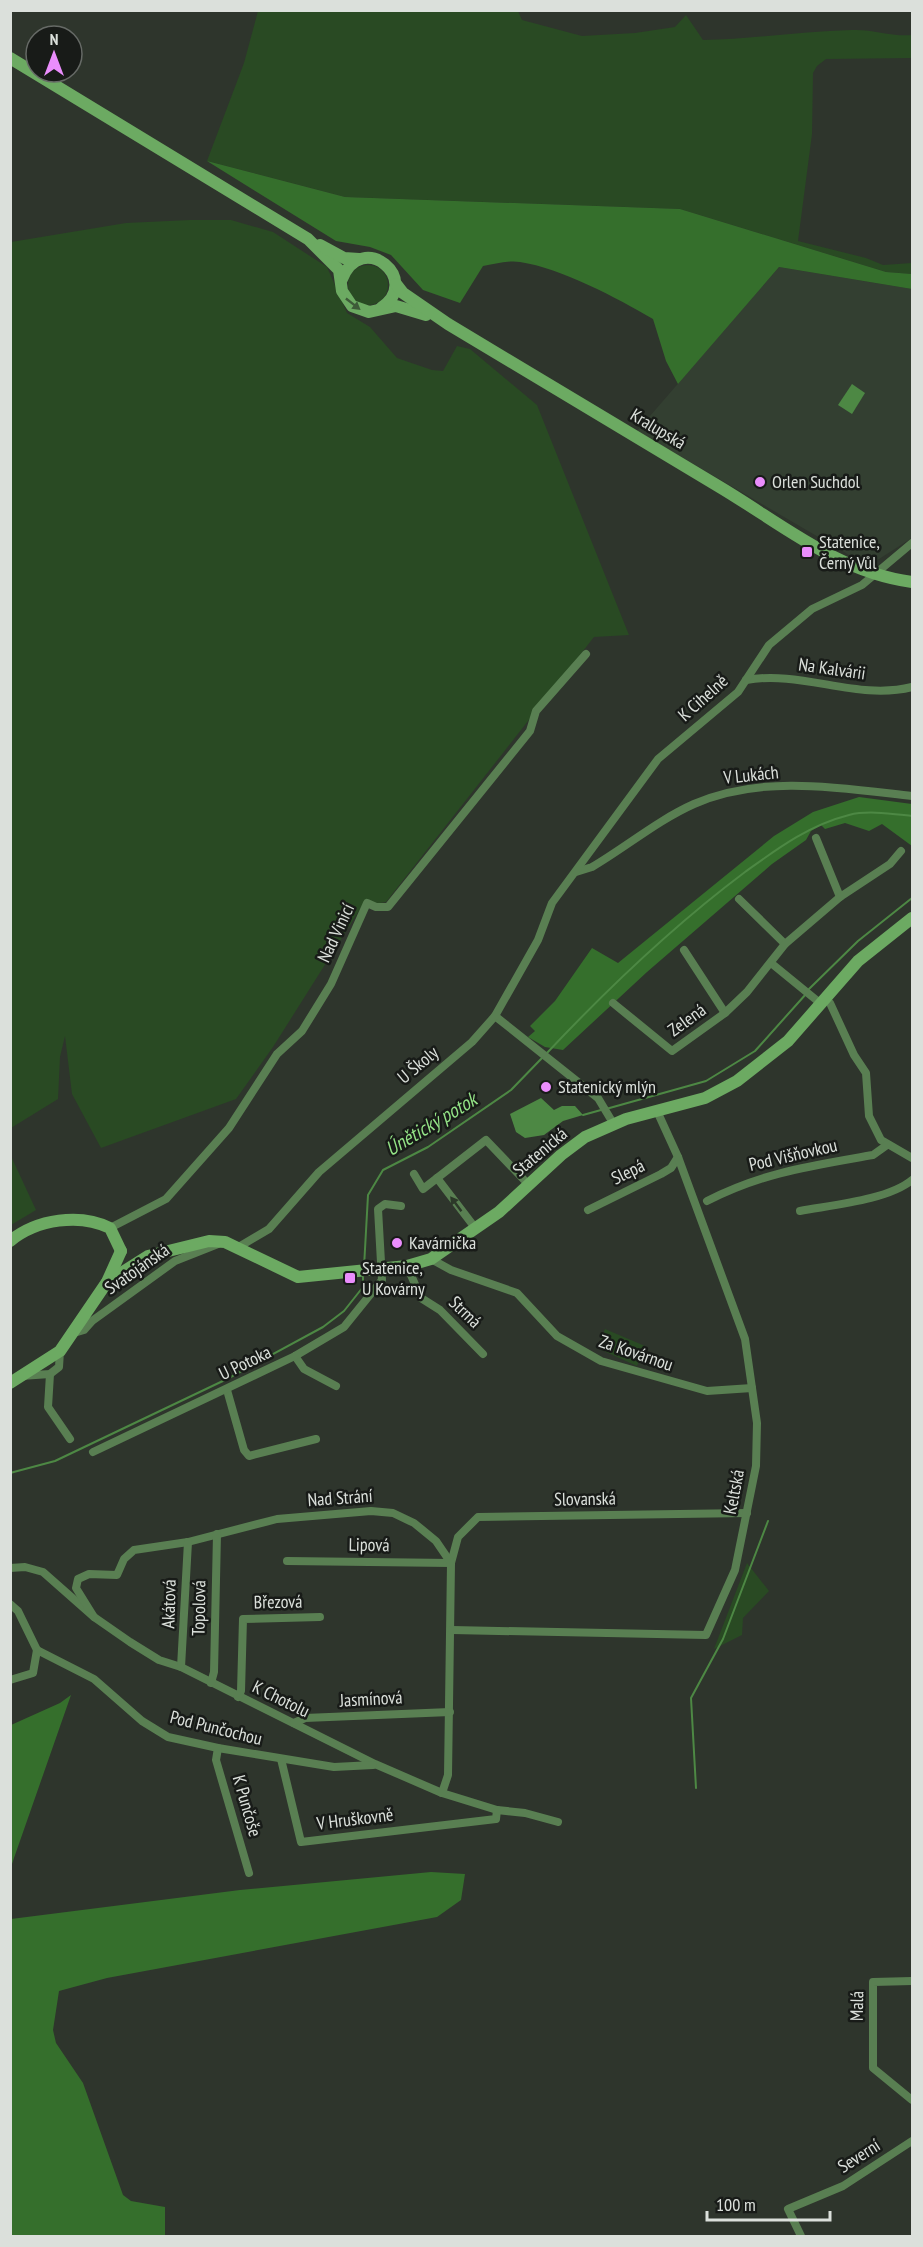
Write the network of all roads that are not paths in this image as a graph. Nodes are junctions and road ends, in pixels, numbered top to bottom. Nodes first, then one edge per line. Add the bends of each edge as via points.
1 (10, 58) edge
2 (308, 239) junction
3 (360, 259) junction
4 (342, 279) junction
5 (396, 284) junction
6 (380, 309) junction
7 (448, 324) junction
8 (912, 543) edge
9 (873, 575) junction
10 (912, 582) edge
11 (586, 654) dead end
12 (746, 680) junction
13 (912, 687) edge
14 (912, 796) edge
15 (816, 838) dead end
16 (901, 851) dead end
17 (576, 872) junction
18 (840, 897) junction
19 (740, 899) dead end
20 (912, 918) edge
21 (785, 944) junction
22 (684, 950) dead end
23 (771, 963) junction
24 (822, 1001) junction
25 (612, 1003) dead end
26 (725, 1013) junction
27 (495, 1016) junction
28 (657, 1111) junction
29 (610, 1118) junction
30 (887, 1145) junction
31 (678, 1157) junction
32 (911, 1159) edge
33 (414, 1174) dead end
34 (437, 1178) junction
35 (912, 1180) edge
36 (529, 1185) junction
37 (706, 1201) dead end
38 (401, 1206) dead end
39 (588, 1210) dead end
40 (800, 1211) dead end
41 (110, 1228) junction
42 (476, 1229) junction
43 (10, 1241) edge
44 (225, 1242) junction
45 (237, 1248) junction
46 (121, 1251) junction
47 (148, 1256) junction
48 (431, 1259) junction
49 (406, 1266) junction
50 (378, 1270) junction
51 (107, 1282) junction
52 (74, 1333) junction
53 (60, 1351) junction
54 (483, 1354) dead end
55 (294, 1356) junction
56 (50, 1374) junction
57 (15, 1380) edge
58 (336, 1386) dead end
59 (752, 1388) junction
60 (227, 1390) junction
61 (316, 1438) dead end
62 (70, 1439) dead end
63 (93, 1452) dead end
64 (747, 1513) junction
65 (217, 1534) junction
66 (188, 1542) junction
67 (287, 1561) dead end
68 (451, 1563) junction
69 (10, 1568) edge
70 (10, 1604) edge
71 (94, 1617) junction
72 (320, 1617) dead end
73 (452, 1630) junction
74 (37, 1650) junction
75 (181, 1667) junction
76 (10, 1680) edge
77 (211, 1683) junction
78 (238, 1697) junction
79 (450, 1712) junction
80 (294, 1723) junction
81 (218, 1748) junction
82 (281, 1759) junction
83 (375, 1764) junction
84 (442, 1793) junction
85 (497, 1814) junction
86 (558, 1822) dead end
87 (249, 1873) dead end
88 (912, 1981) edge
89 (912, 2100) edge
90 (912, 2141) edge
91 (801, 2236) edge

1 - 2 main road
2 - 3 main road via 344,258
2 - 4 main road via 339,270
3 - 4 main road via 345,271
3 - 5 main road via 384,263
4 -> 6 main road via 344,297 352,306 369,312
5 - 6 main road via 392,299
5 - 7 main road, Kralupská
6 - 7 main road via 406,308
7 - 9 main road, Kralupská via 816,548
8 - 9 street, K Cihelně
9 - 10 main road, Kralupská
9 - 12 street, K Cihelně via 862,585 812,609 769,645
11 - 41 street, Nad Vinicí via 536,711 530,731 388,907 367,903 331,984 302,1031 277,1054 229,1128 166,1199
12 - 13 street, Na Kalvárii via 762,677 810,681 862,691 892,692
12 - 17 street, K Cihelně via 738,692 658,759
14 - 17 street, V Lukách via 838,787 727,791 692,805 592,867
15 - 18 street
16 - 18 street, Zelená via 890,864
17 - 27 street, U Školy via 552,903 538,940
18 - 21 street, Zelená
19 - 21 street
20 - 24 main road, Statenická via 858,962
21 - 23 street, Zelená
22 - 26 street, Zelená
23 - 24 street via 805,993
23 - 26 street, Zelená
24 - 28 main road, Statenická via 788,1041 737,1081 705,1098
24 - 30 street via 830,1003 866,1073 869,1116
25 - 26 street, Zelená via 672,1051
27 - 29 street via 601,1103
27 - 45 street, U Školy via 472,1042 319,1172 268,1229
28 - 29 main road, Statenická
28 - 31 street, Keltská
29 - 36 main road, Statenická
30 - 32 street
30 - 37 street, Pod Višňovkou via 873,1155 772,1174
31 - 39 street, Slepá via 661,1174
31 - 59 street, Keltská via 745,1339
33 - 34 street via 423,1189
34 - 36 street via 486,1140
42 -> 34 street
35 - 40 street via 881,1194
36 - 42 main road, Statenická
38 - 50 street via 386,1204 378,1209
41 - 43 main road via 94,1220 69,1220 42,1225
41 - 46 main road
42 - 48 main road, Statenická
44 - 45 main road, Statenická
44 - 47 main road via 208,1241
44 - 52 street, Svatojánská via 175,1260 84,1330
45 - 50 main road, Statenická via 298,1277
46 - 47 main road
46 - 51 main road
47 - 51 main road
48 - 49 main road, Statenická
48 - 59 street, Za Kovárnou via 517,1293 557,1336 601,1361 707,1391
49 - 50 main road, Statenická
49 - 54 street, Strmá via 421,1298 437,1307
50 - 55 street, U Potoka via 382,1280 344,1327
51 - 52 main road
52 - 53 main road
53 - 56 street via 59,1367
53 - 57 main road
55 - 58 street via 304,1369
55 - 60 street, U Potoka
56 - 57 street
56 - 62 street via 48,1407
59 - 64 street, Keltská via 758,1423 756,1466
60 - 61 street via 249,1456
60 - 63 street, U Potoka
64 - 68 street, Slovanská via 478,1517 458,1537
64 - 73 street, Keltská via 735,1570 706,1635
65 - 66 street, Nad Strání
65 - 68 street, Nad Strání via 277,1519 371,1511 393,1513 414,1523 436,1541
65 - 77 street, Topolová
66 - 71 street, Nad Strání via 134,1550 124,1558 117,1575 89,1574 78,1579 76,1588
66 - 75 street, Akátová
67 - 68 street, Lipová
68 - 73 street
69 - 71 street, K Chotolu via 43,1572
70 - 74 street via 18,1611
71 - 75 street, K Chotolu via 159,1660
72 - 78 street, Březová via 243,1619
73 - 79 street
74 - 76 street via 33,1672
74 - 81 street, Pod Punčochou via 94,1679 142,1721 168,1737
75 - 77 street, K Chotolu
77 - 78 street, K Chotolu
78 - 80 street, K Chotolu
79 - 80 street, Jasmínová via 305,1718
79 - 84 street via 448,1775
80 - 83 street, K Chotolu
81 - 82 street, Pod Punčochou
81 - 87 street, K Punčoše via 216,1760
82 - 83 street, Pod Punčochou via 334,1767
82 - 85 street, V Hruškovně via 302,1842
83 - 84 street, K Chotolu
84 - 85 street, K Chotolu
85 - 86 street, K Chotolu via 525,1813
88 - 89 street, Malá via 873,1982 873,2068
90 - 91 street, Severní via 843,2186 789,2208

